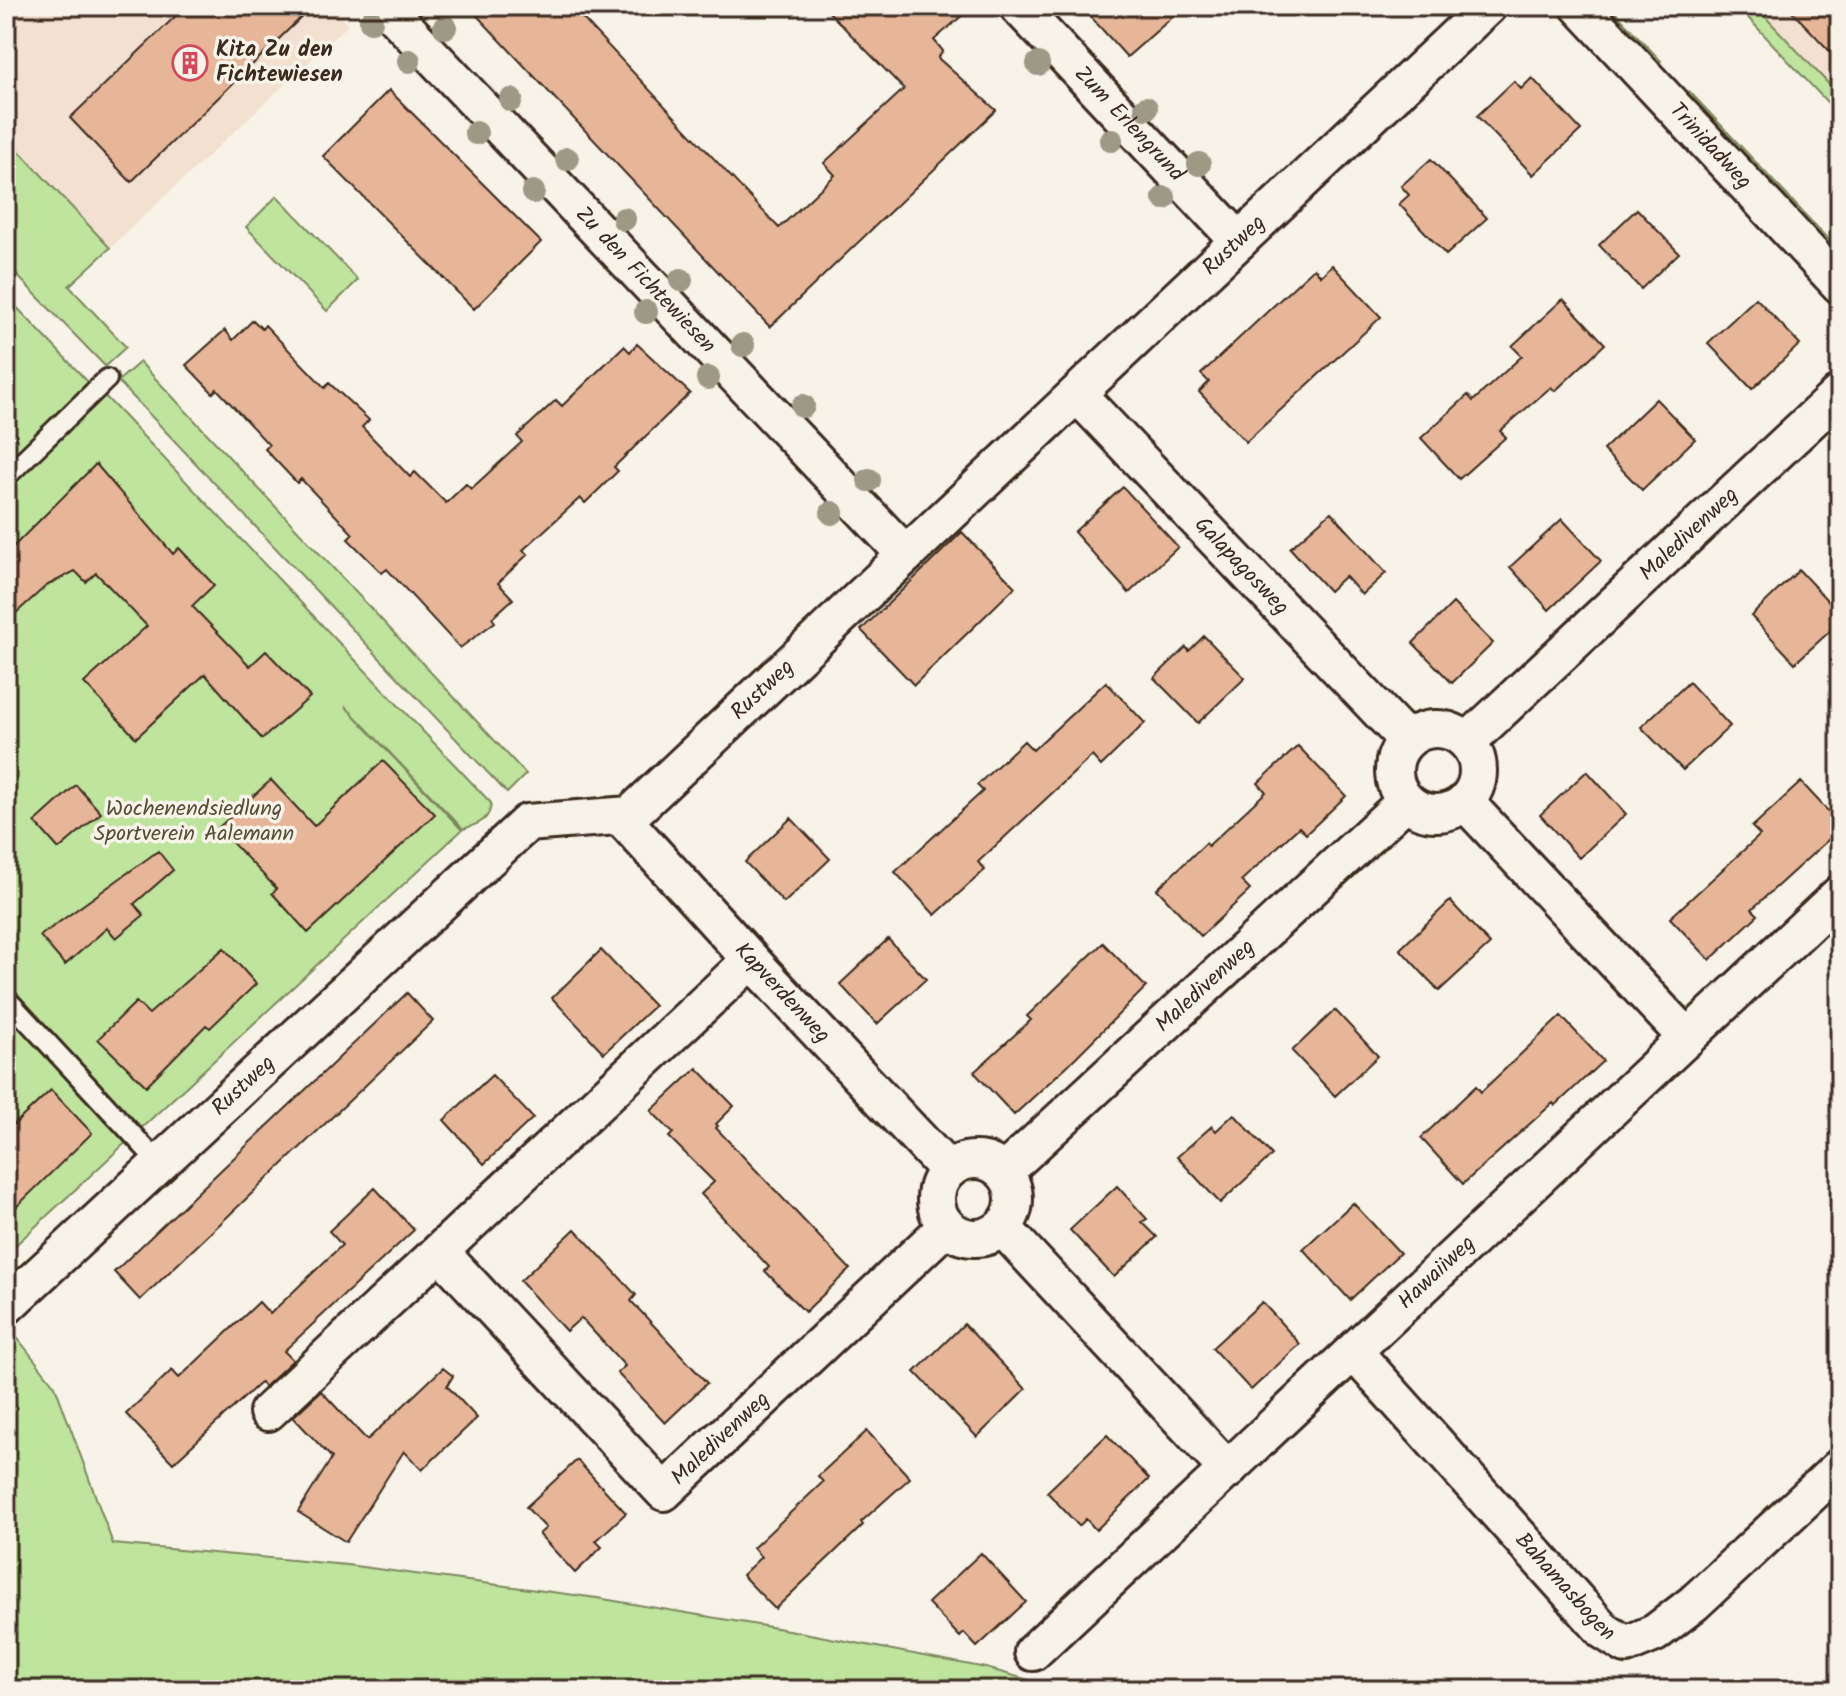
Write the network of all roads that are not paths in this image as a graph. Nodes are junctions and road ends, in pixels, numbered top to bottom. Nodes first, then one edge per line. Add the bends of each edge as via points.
1 (385, 6) edge
2 (1018, 6) edge
3 (1488, 6) edge
4 (1579, 6) edge
5 (1239, 241) junction
6 (1840, 285) edge
7 (107, 379) dead end
8 (1840, 393) edge
9 (1077, 394) junction
10 (6, 477) edge
11 (906, 555) junction
12 (1407, 740) junction
13 (1467, 742) junction
14 (1406, 801) junction
15 (1465, 802) junction
16 (620, 816) junction
17 (1840, 894) edge
18 (751, 960) junction
19 (6, 998) edge
20 (1687, 1038) junction
21 (160, 1164) junction
22 (948, 1170) junction
23 (1004, 1172) junction
24 (946, 1227) junction
25 (1003, 1228) junction
26 (440, 1252) junction
27 (6, 1306) edge
28 (1354, 1352) junction
29 (268, 1412) dead end
30 (1840, 1467) edge
31 (1228, 1470) junction
32 (1033, 1652) dead end

1 - 11 street, Zu den Fichtewiesen
2 - 5 street, Zum Erlengrund
3 - 5 street, Rustweg
4 - 6 street, Trinidadweg
5 - 9 street, Rustweg
7 - 10 lane
8 - 13 street, Maledivenweg
9 - 11 street, Rustweg
9 - 12 street, Galapagosweg
11 - 16 street, Rustweg via 630,815
12 - 13 street via 1437,729
12 - 14 street via 1394,770
13 - 15 street via 1478,772
14 - 15 street via 1435,814
14 - 23 street, Maledivenweg
15 - 20 street
16 - 18 street, Kapverdenweg
16 - 21 street, Rustweg via 527,823
17 - 20 street, Hawaiiweg
18 - 22 street, Kapverdenweg
18 - 26 street
19 - 21 lane
20 - 28 street, Hawaiiweg
21 - 27 street, Rustweg
22 - 23 street via 976,1159 992,1162
22 - 24 street via 935,1197
23 - 25 street via 1015,1200
24 - 25 street via 974,1239
24 - 26 street, Maledivenweg via 664,1492
25 - 31 street
26 - 29 street
28 - 30 street, Bahamasbogen via 1604,1631 1626,1645 1655,1633 1694,1603
28 - 31 street, Hawaiiweg
31 - 32 street, Hawaiiweg

